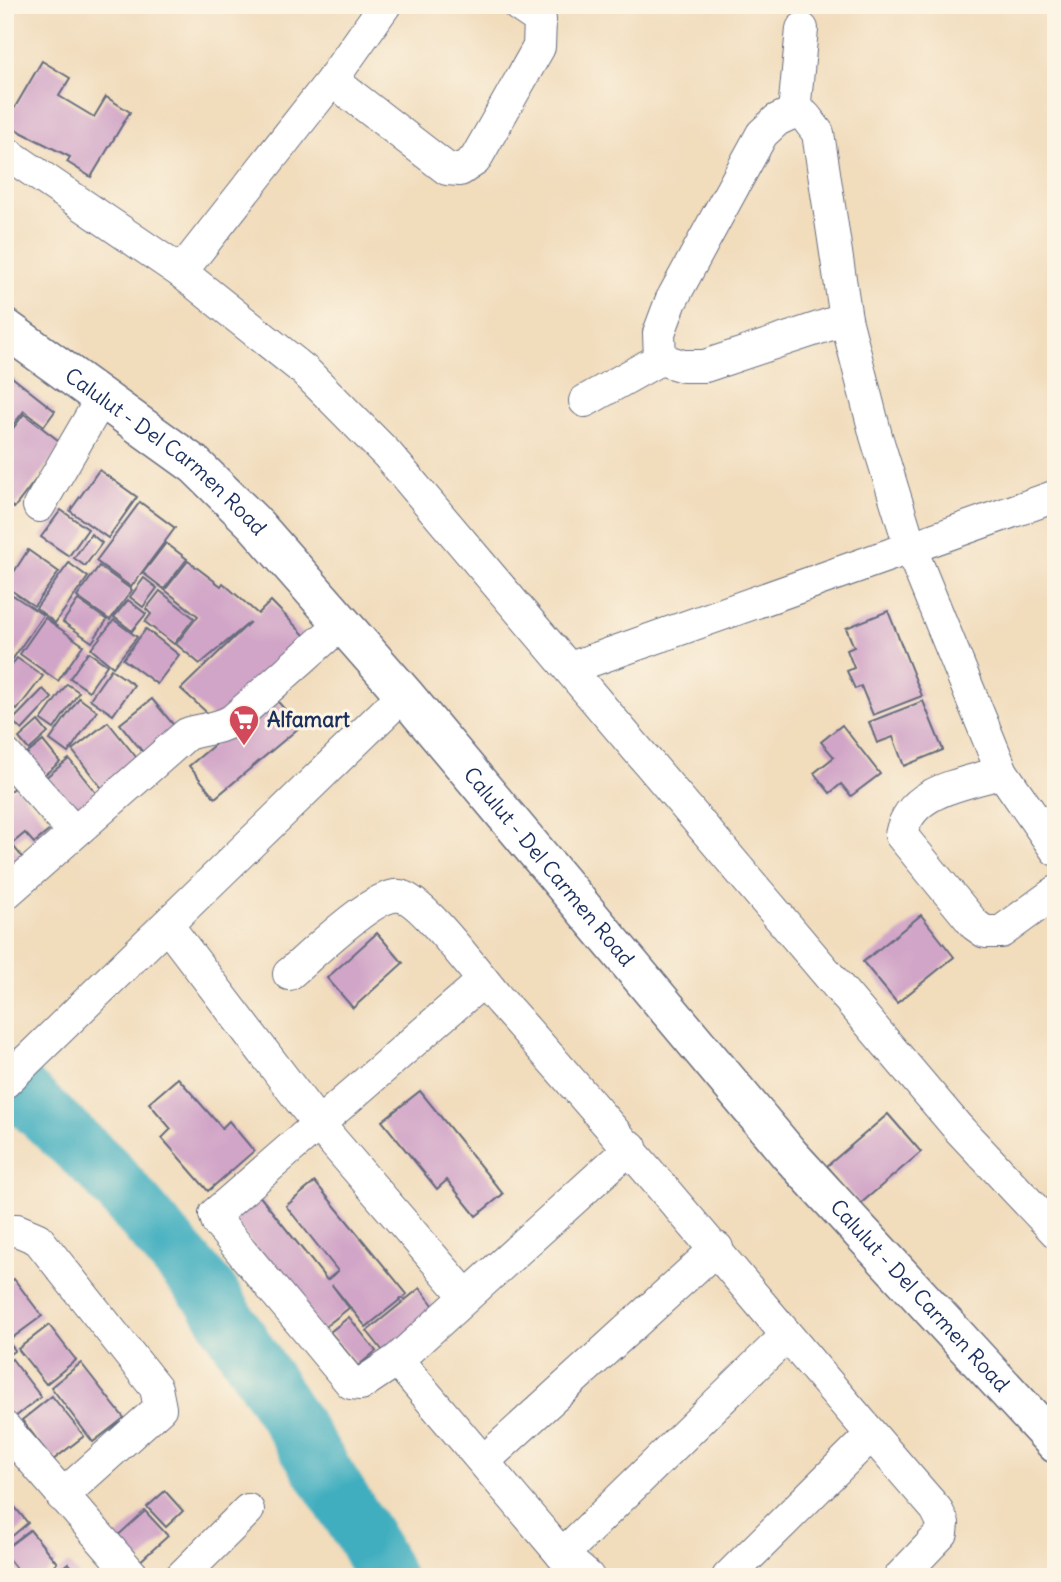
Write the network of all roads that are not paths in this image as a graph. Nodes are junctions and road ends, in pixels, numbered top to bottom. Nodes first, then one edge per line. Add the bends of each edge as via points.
1 (385, 5) edge
2 (518, 5) edge
3 (802, 29) dead end
4 (332, 80) junction
5 (794, 112) junction
6 (5, 152) edge
7 (181, 272) junction
8 (846, 319) junction
9 (5, 328) edge
10 (660, 359) junction
11 (103, 396) junction
12 (586, 401) dead end
13 (1056, 496) edge
14 (39, 506) dead end
15 (911, 549) junction
16 (342, 623) junction
17 (570, 668) junction
18 (404, 694) junction
19 (5, 754) edge
20 (1002, 772) junction
21 (73, 831) junction
22 (1056, 850) edge
23 (1056, 892) edge
24 (5, 894) edge
25 (167, 925) junction
26 (289, 974) dead end
27 (483, 981) junction
28 (5, 1082) edge
29 (320, 1125) junction
30 (631, 1147) junction
31 (5, 1231) edge
32 (1056, 1232) edge
33 (717, 1248) junction
34 (465, 1295) junction
35 (786, 1336) junction
36 (397, 1360) junction
37 (5, 1428) edge
38 (871, 1435) junction
39 (1056, 1444) edge
40 (484, 1461) junction
41 (62, 1496) junction
42 (247, 1510) dead end
43 (562, 1555) junction
44 (134, 1577) edge
45 (181, 1577) edge
46 (588, 1577) edge
47 (728, 1577) edge
48 (900, 1577) edge

1 - 4 street
2 - 4 street via 541,20 539,47 475,160 460,170 447,169
3 - 5 street
4 - 7 street
5 - 8 street via 818,133
5 - 10 street via 762,134 671,301 659,333
6 - 7 street
7 - 17 street via 305,371 369,435
8 - 10 street via 705,366
8 - 15 street
9 - 11 main road, Calulut - Del Carmen Road
10 - 12 street
11 - 14 street
11 - 16 main road, Calulut - Del Carmen Road via 195,466 254,523
13 - 15 street
15 - 17 street
15 - 20 street
16 - 18 main road, Calulut - Del Carmen Road
16 - 21 street via 233,720 218,730 187,734
17 - 32 street via 958,1128
18 - 25 street
18 - 39 main road, Calulut - Del Carmen Road via 789,1154
19 - 21 street
20 - 22 street
20 - 23 street via 920,799 904,817 901,835 985,932 1001,932
21 - 24 street
25 - 28 street
25 - 29 street
26 - 27 street via 377,901 399,896 419,905
27 - 29 street
27 - 30 street
29 - 34 street
29 - 36 street via 215,1214 351,1383 361,1384
30 - 33 street
30 - 34 street
31 - 41 street via 17,1230 38,1239 156,1388 160,1408
33 - 35 street
33 - 40 street
34 - 36 street
35 - 38 street
35 - 43 street
36 - 40 street
37 - 41 street
38 - 47 street
38 - 48 street via 943,1523 942,1533
40 - 43 street
41 - 44 street
42 - 45 street
43 - 46 street

